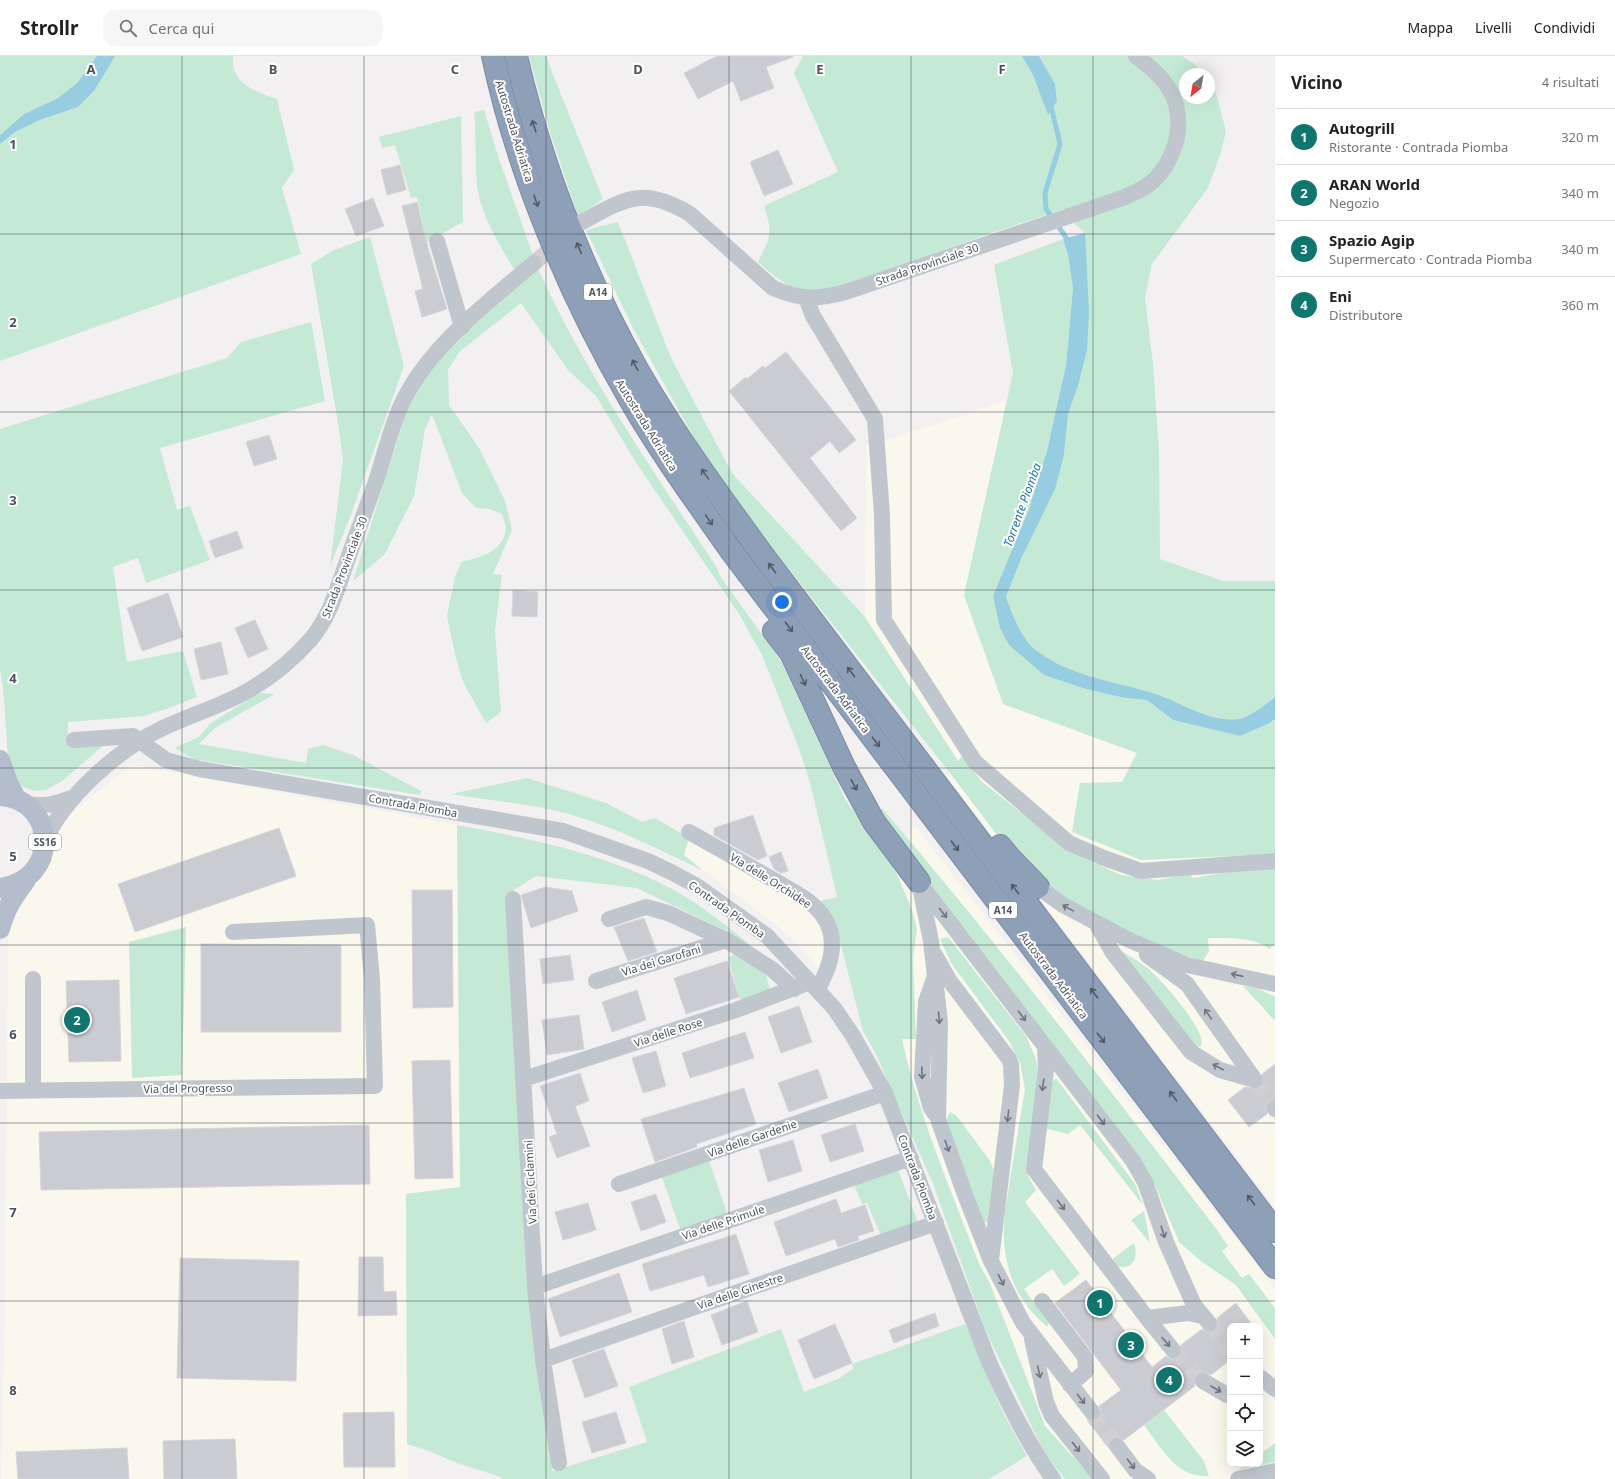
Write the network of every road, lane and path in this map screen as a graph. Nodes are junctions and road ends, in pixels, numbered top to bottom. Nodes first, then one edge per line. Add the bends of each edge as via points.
1 (493, 56) edge
2 (516, 56) edge
3 (1136, 56) edge
4 (582, 222) dead end
5 (437, 242) dead end
6 (534, 262) tunnel mouth
7 (806, 298) junction
8 (462, 327) junction
9 (732, 552) junction
10 (874, 703) junction
11 (74, 740) dead end
12 (139, 741) junction
13 (0, 760) edge
14 (73, 797) junction
15 (13, 800) edge
16 (689, 832) dead end
17 (45, 841) junction
18 (1275, 861) edge
19 (31, 875) junction
20 (919, 882) junction
21 (1038, 887) joint
22 (0, 888) edge
23 (513, 899) dead end
24 (609, 919) dead end
25 (1096, 923) junction
26 (0, 929) edge
27 (232, 932) dead end
28 (1127, 939) junction
29 (726, 940) junction
30 (931, 948) junction
31 (33, 979) dead end
32 (596, 981) dead end
33 (1275, 984) edge
34 (813, 986) junction
35 (794, 989) junction
36 (1045, 1046) junction
37 (524, 1079) junction
38 (33, 1090) junction
39 (0, 1091) edge
40 (885, 1093) junction
41 (911, 1158) junction
42 (619, 1184) dead end
43 (936, 1223) junction
44 (1275, 1231) edge
45 (991, 1261) junction
46 (1275, 1268) edge
47 (535, 1287) junction
48 (1042, 1301) dead end
49 (1147, 1318) junction
50 (1031, 1334) junction
51 (1173, 1350) tunnel mouth
52 (543, 1360) junction
53 (1203, 1381) tunnel mouth
54 (1070, 1385) junction
55 (1227, 1395) edge
56 (1092, 1412) tunnel mouth
57 (1117, 1446) tunnel mouth
58 (559, 1463) dead end
59 (1275, 1471) edge
60 (1053, 1479) edge
61 (1102, 1479) edge
62 (1148, 1479) edge
63 (1238, 1479) edge

1 -> 9 highway, Autostrada Adriatica / A14 via 509,118 540,210 584,312 646,427
10 -> 2 highway, Autostrada Adriatica / A14 via 727,506 638,370 597,290 559,202 525,94
3 - 7 street, Strada Provinciale 30 via 1154,70 1165,84 1176,104 1179,128 1173,152 1162,171 1145,187 1125,197 846,292 823,298
4 - 7 street, Strada Provinciale 30 via 615,204 634,198 660,200 675,205 690,214 773,288
5 - 8 street
6 - 8 street, Strada Provinciale 30
7 - 18 street via 813,316 876,419 882,515 884,620 975,762 1069,844 1141,871
8 - 12 street, Strada Provinciale 30 via 449,338 418,375 399,410 329,610 312,637 287,663 265,680 239,695 162,728
9 -> 20 highway via 731,570 791,654 844,767 874,822
9 -> 46 highway, Autostrada Adriatica / A14
10 - 21 highway via 899,715 1009,857
44 -> 10 highway, Autostrada Adriatica / A14
11 - 12 street via 133,736
12 - 14 street, Strada Provinciale 30
12 - 34 street, Contrada Piomba via 166,760 200,769 563,831 648,861 697,886 767,936
13 - 15 main road, SS16
14 - 15 street, Strada Provinciale 30 via 43,806
14 - 17 street, Strada Provinciale 30 via 56,819
15 - 17 main road, SS16 via 39,819
16 - 34 street, Via delle Orchidee via 800,896 823,916 832,941 831,957 826,975
17 - 19 main road, SS16 via 39,865
19 - 22 main road, SS16 via 11,887
19 - 26 main road, SS16 via 11,900
20 - 30 street
20 -> 36 street
25 -> 21 street via 1063,905
23 - 37 street, Via dei Ciclamini
24 - 29 street via 646,907 668,913
25 - 28 street
25 - 28 street via 1112,953 1191,1052 1220,1070 1255,1080 1187,984
27 - 38 street, Via del Progresso via 367,925 372,979 375,1086
33 -> 28 street via 1187,965
29 - 32 street, Via dei Garofani
29 - 35 street via 772,969
30 -> 45 street via 940,1022 938,1119
30 -> 45 street via 949,980 1009,1058 1011,1065 1010,1101
31 - 38 street
34 - 35 street, Via delle Rose
34 - 40 street, Contrada Piomba via 834,1008 853,1036
35 - 37 street, Via delle Rose
36 -> 49 street via 1046,1070 1034,1169
36 -> 49 street via 1133,1161 1151,1197 1166,1242 1194,1305 1205,1320 1188,1313
37 - 47 street, Via dei Ciclamini
38 - 39 street, Via del Progresso
40 - 41 street, Contrada Piomba
40 - 42 street, Via delle Gardenie
41 - 43 street, Contrada Piomba
41 - 47 street, Via delle Primule
43 - 52 street, Via delle Ginestre
43 - 60 street, Contrada Piomba via 1004,1396
45 -> 50 street
47 - 52 street, Via dei Ciclamini
48 - 54 street via 1085,1357 1086,1371
49 -> 51 street
50 - 54 street
50 -> 61 street via 1046,1402 1052,1416
52 - 58 street, Via dei Ciclamini
53 -> 55 street
54 -> 56 street
57 -> 62 street via 1135,1470
59 - 63 street

